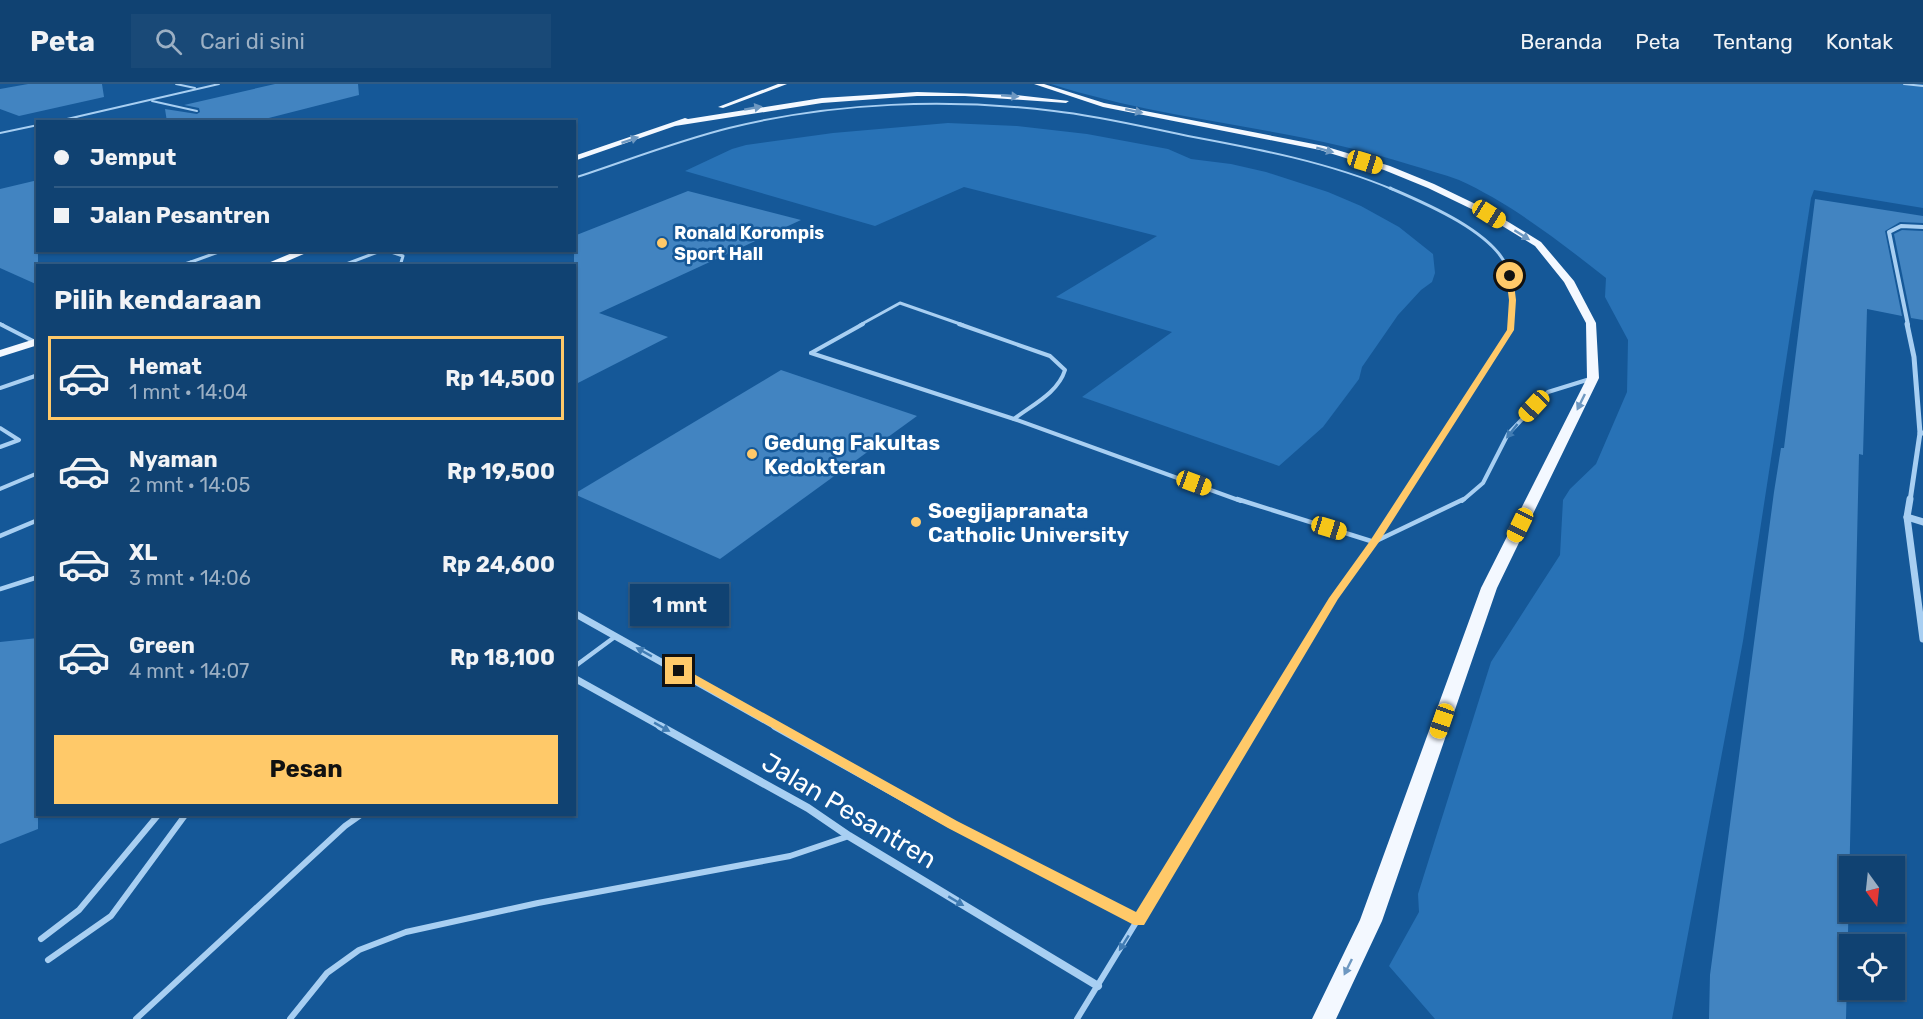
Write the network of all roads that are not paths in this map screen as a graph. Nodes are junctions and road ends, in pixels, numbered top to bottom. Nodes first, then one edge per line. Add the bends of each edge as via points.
1 (176, 84) edge
2 (219, 84) edge
3 (784, 84) edge
4 (1037, 84) edge
5 (1904, 84) edge
6 (1923, 86) edge
7 (198, 89) junction
8 (149, 100) junction
9 (1103, 105) junction
10 (197, 111) dead end
11 (72, 117) junction
12 (61, 120) edge
13 (82, 120) edge
14 (675, 123) junction
15 (36, 125) edge
16 (0, 134) edge
17 (576, 158) edge
18 (576, 177) edge
19 (1923, 227) edge
20 (218, 252) edge
21 (304, 252) edge
22 (379, 252) edge
23 (391, 252) edge
24 (191, 262) junction
25 (184, 264) edge
26 (196, 264) edge
27 (271, 264) edge
28 (346, 264) edge
29 (402, 264) edge
30 (0, 324) edge
31 (36, 342) edge
32 (0, 354) edge
33 (1914, 357) junction
34 (1923, 359) edge
35 (36, 376) edge
36 (1593, 378) junction
37 (0, 388) edge
38 (1014, 419) junction
39 (0, 428) edge
40 (1922, 433) edge
41 (0, 447) edge
42 (36, 474) edge
43 (0, 489) edge
44 (1907, 518) junction
45 (36, 521) edge
46 (1923, 522) edge
47 (0, 536) edge
48 (1374, 542) junction
49 (36, 578) edge
50 (0, 589) edge
51 (576, 614) edge
52 (616, 636) junction
53 (1923, 636) edge
54 (576, 666) edge
55 (576, 679) edge
56 (157, 816) edge
57 (185, 816) edge
58 (359, 816) edge
59 (849, 836) junction
60 (1139, 920) junction
61 (41, 939) dead end
62 (48, 960) dead end
63 (1098, 986) junction
64 (1328, 1017) edge
65 (136, 1019) edge
66 (290, 1019) edge
67 (1077, 1019) edge

1 - 7 lane
2 - 7 lane
3 - 14 main road
4 - 9 main road
5 - 6 lane
7 - 8 lane
8 - 10 lane
8 - 11 lane
14 -> 9 main road via 757,107 870,95 988,94
9 -> 36 main road via 1321,148 1387,168 1489,214 1538,244 1569,281 1591,323
11 - 12 lane
11 - 13 lane
17 -> 14 main road
15 - 16 lane
18 - 48 lane via 748,124 859,108 947,104 1036,109 1091,117 1281,153 1380,182 1424,202 1456,221 1500,256 1510,276 1511,330
19 - 33 street via 1902,225 1889,232
20 - 24 lane
21 - 27 main road
22 - 28 lane
23 - 29 lane via 404,256
24 - 25 lane
24 - 26 lane
30 - 31 lane
31 - 32 main road
33 - 34 street
33 - 40 street
35 - 37 lane
36 -> 48 lane via 1548,392 1508,434 1483,483 1459,503
36 -> 64 main road via 1489,588 1371,921
38 - 38 lane via 1057,387 1065,370 1050,356 900,303 811,353
38 - 48 lane via 1262,507
39 - 41 lane via 19,440
40 - 44 street
42 - 43 lane
44 - 46 street
44 - 53 street
45 - 47 lane
48 - 60 lane via 1334,598
49 - 50 lane
51 - 52 street, Jalan Pesantren
52 - 54 lane
60 -> 52 street, Jalan Pesantren via 952,825
55 -> 59 street, Jalan Pesantren via 808,808
56 - 61 lane via 79,910
57 - 62 lane via 111,916
58 - 65 lane
59 -> 63 street, Jalan Pesantren
59 - 66 lane via 790,856 406,932 359,950 327,973
60 -> 63 lane
63 - 67 lane

